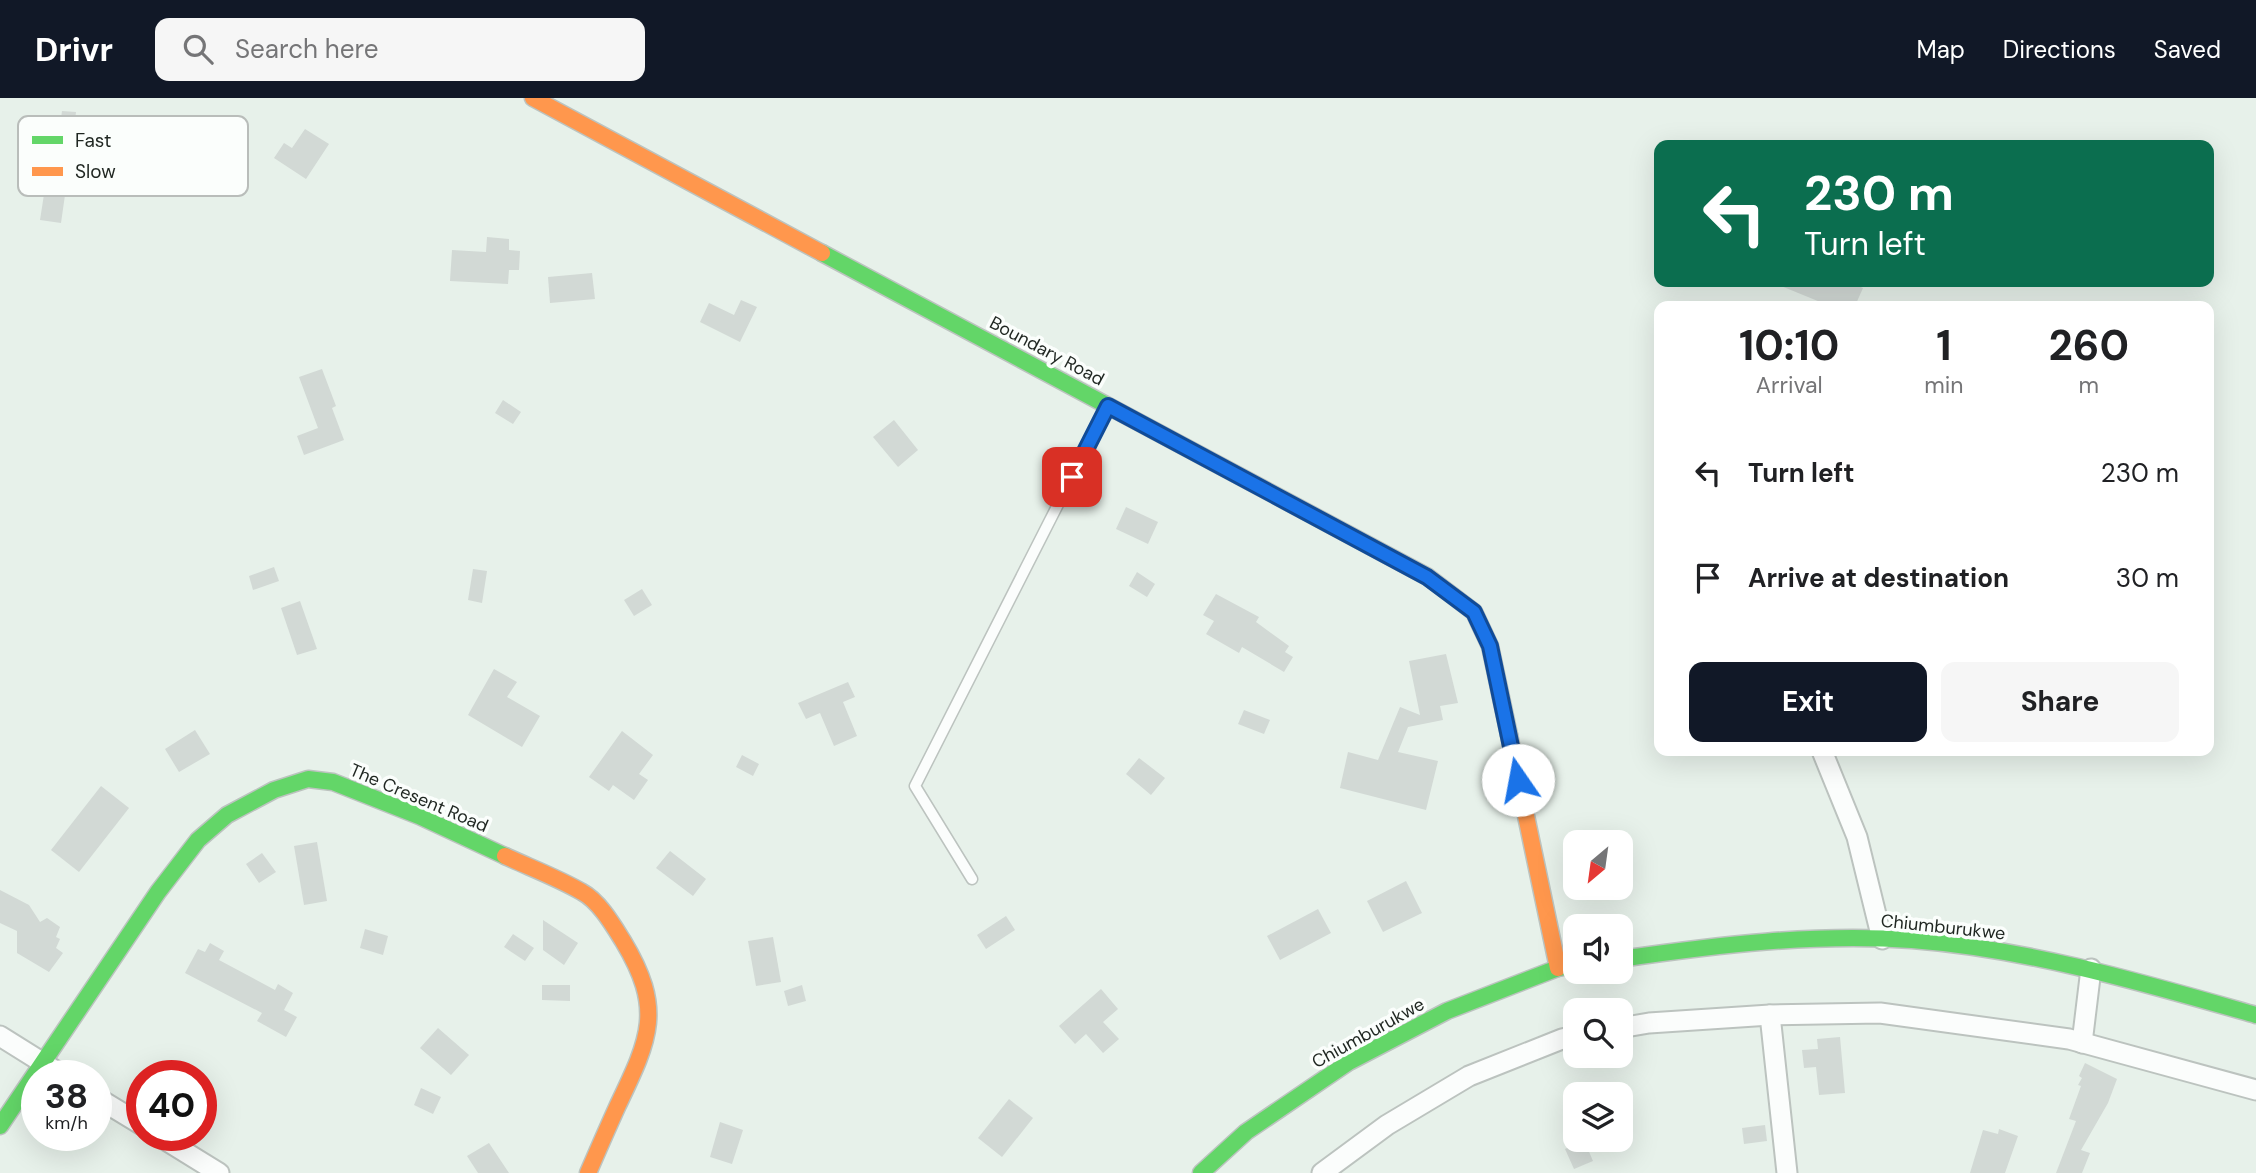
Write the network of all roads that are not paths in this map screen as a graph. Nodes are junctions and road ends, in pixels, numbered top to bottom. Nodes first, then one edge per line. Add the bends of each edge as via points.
1 (533, 98) edge
2 (1108, 406) junction
3 (1824, 756) edge
4 (972, 879) dead end
5 (1882, 939) junction
6 (1633, 957) edge
7 (1563, 967) edge
8 (1558, 968) junction
9 (2091, 969) junction
10 (1770, 1015) junction
11 (2256, 1015) edge
12 (1633, 1026) edge
13 (0, 1037) edge
14 (1563, 1039) edge
15 (2082, 1043) junction
16 (37, 1060) edge
17 (41, 1060) edge
18 (2256, 1090) edge
19 (21, 1092) edge
20 (0, 1126) edge
21 (183, 1151) edge
22 (219, 1173) edge
23 (588, 1173) edge
24 (1200, 1173) edge
25 (1322, 1173) edge
26 (1787, 1173) edge

1 - 2 street, Boundary Road
2 - 4 lane via 915,786
2 - 8 street, Boundary Road via 1427,577 1474,612 1490,646
3 - 5 street via 1857,837
5 - 6 street, Chiumburukwe via 1728,944
5 - 9 street, Chiumburukwe via 2001,952
7 - 8 street, Chiumburukwe
8 - 24 street, Chiumburukwe via 1447,1012 1349,1062 1246,1132
9 - 11 street, Chiumburukwe
9 - 15 street
10 - 12 street
10 - 15 street via 1880,1013
10 - 26 street
13 - 16 street
14 - 25 street via 1469,1076 1387,1125
15 - 18 street
17 - 23 street, The Cresent Road via 198,840 228,815 274,790 308,779 333,782 419,816 585,893 603,910 645,986 650,1023 639,1062
19 - 20 street, The Cresent Road
21 - 22 street

